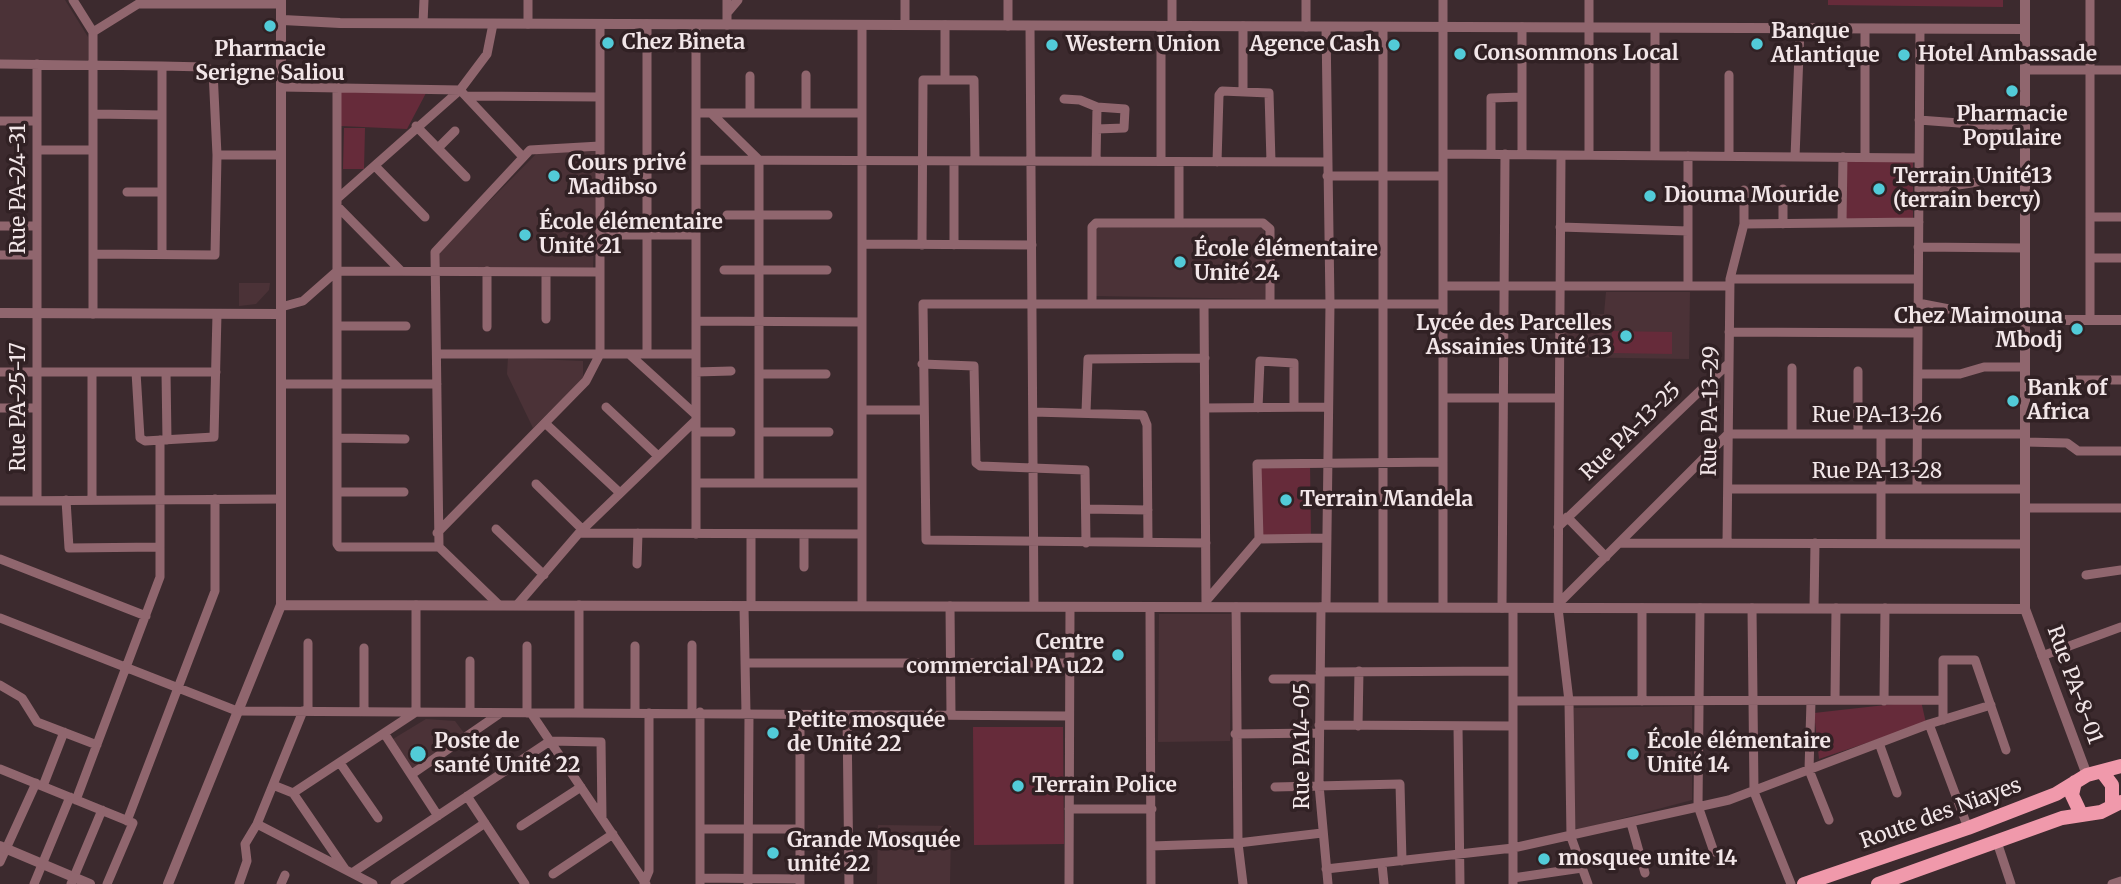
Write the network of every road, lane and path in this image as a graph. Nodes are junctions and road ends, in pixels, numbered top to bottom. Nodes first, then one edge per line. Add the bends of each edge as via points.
1 (73, 0) edge
2 (424, 0) edge
3 (528, 0) edge
4 (727, 0) edge
5 (738, 0) edge
6 (905, 0) edge
7 (1008, 0) edge
8 (1172, 0) edge
9 (1306, 0) edge
10 (1443, 0) edge
11 (1589, 0) edge
12 (2025, 0) edge
13 (2090, 0) edge
14 (137, 2) edge
15 (281, 2) edge
16 (727, 19) junction
17 (283, 20) junction
18 (424, 23) junction
19 (493, 24) junction
20 (528, 24) junction
21 (600, 24) junction
22 (647, 24) junction
23 (696, 24) junction
24 (862, 25) junction
25 (905, 25) junction
26 (945, 25) junction
27 (1008, 26) junction
28 (1030, 26) junction
29 (1167, 26) junction
30 (1243, 26) junction
31 (1306, 27) junction
32 (1326, 27) junction
33 (1383, 27) junction
34 (1443, 27) junction
35 (1522, 27) junction
36 (1589, 28) junction
37 (1655, 28) junction
38 (1800, 28) junction
39 (1866, 29) junction
40 (1920, 29) junction
41 (2025, 29) junction
42 (93, 32) junction
43 (0, 64) edge
44 (37, 64) junction
45 (93, 65) junction
46 (162, 66) junction
47 (2025, 70) junction
48 (2090, 70) junction
49 (2121, 70) edge
50 (806, 75) dead end
51 (1729, 75) dead end
52 (750, 76) dead end
53 (945, 79) junction
54 (281, 87) junction
55 (337, 87) junction
56 (1243, 92) junction
57 (463, 93) junction
58 (600, 97) junction
59 (1522, 97) junction
60 (1064, 99) dead end
61 (1097, 107) junction
62 (696, 113) junction
63 (712, 113) junction
64 (750, 113) junction
65 (806, 113) junction
66 (862, 113) junction
67 (93, 114) junction
68 (162, 115) junction
69 (1919, 120) junction
70 (0, 121) edge
71 (37, 121) junction
72 (416, 127) junction
73 (2025, 128) junction
74 (1097, 129) junction
75 (455, 131) dead end
76 (600, 146) junction
77 (438, 148) junction
78 (37, 150) junction
79 (93, 150) junction
80 (1443, 153) junction
81 (1491, 154) junction
82 (1505, 154) junction
83 (1522, 154) junction
84 (217, 155) junction
85 (281, 155) junction
86 (1560, 155) junction
87 (1589, 155) junction
88 (1656, 155) junction
89 (1688, 156) junction
90 (1729, 156) junction
91 (523, 157) junction
92 (1795, 157) junction
93 (1843, 157) junction
94 (1865, 157) junction
95 (1919, 158) junction
96 (696, 160) junction
97 (759, 160) junction
98 (862, 161) junction
99 (922, 161) junction
100 (954, 161) junction
101 (975, 161) junction
102 (1031, 161) junction
103 (1096, 161) junction
104 (1161, 161) junction
105 (1179, 162) junction
106 (1217, 162) junction
107 (1271, 162) junction
108 (1326, 162) junction
109 (375, 166) junction
110 (1326, 176) junction
111 (1383, 176) junction
112 (1443, 176) junction
113 (466, 177) dead end
114 (2025, 179) junction
115 (1783, 189) dead end
116 (1744, 190) dead end
117 (1919, 191) junction
118 (127, 192) dead end
119 (162, 192) junction
120 (338, 203) junction
121 (727, 215) dead end
122 (759, 215) junction
123 (828, 215) dead end
124 (425, 217) dead end
125 (2090, 217) junction
126 (2121, 217) edge
127 (1919, 222) junction
128 (1179, 223) junction
129 (1842, 223) junction
130 (1744, 224) junction
131 (1783, 224) junction
132 (0, 226) edge
133 (37, 226) junction
134 (1560, 227) junction
135 (1688, 230) junction
136 (600, 235) junction
137 (647, 235) junction
138 (696, 235) junction
139 (862, 244) junction
140 (922, 244) junction
141 (954, 244) junction
142 (1032, 245) junction
143 (1919, 247) junction
144 (2025, 248) junction
145 (93, 254) junction
146 (162, 254) junction
147 (0, 255) edge
148 (37, 255) junction
149 (2090, 258) junction
150 (2121, 258) edge
151 (724, 270) dead end
152 (759, 270) junction
153 (827, 270) dead end
154 (337, 271) junction
155 (401, 271) junction
156 (437, 271) junction
157 (487, 271) junction
158 (546, 272) junction
159 (600, 272) junction
160 (1918, 279) junction
161 (1730, 283) junction
162 (1443, 285) junction
163 (1504, 286) junction
164 (1560, 286) junction
165 (1688, 286) junction
166 (1032, 303) junction
167 (1092, 303) junction
168 (1918, 303) junction
169 (1204, 304) junction
170 (1270, 304) junction
171 (1330, 304) junction
172 (1383, 304) junction
173 (1443, 304) junction
174 (281, 310) junction
175 (0, 313) edge
176 (37, 313) junction
177 (93, 314) junction
178 (216, 314) junction
179 (546, 319) dead end
180 (2025, 319) junction
181 (2090, 320) junction
182 (2121, 320) edge
183 (696, 321) junction
184 (759, 321) junction
185 (862, 322) junction
186 (337, 326) junction
187 (406, 326) dead end
188 (487, 327) dead end
189 (1729, 332) junction
190 (1918, 333) junction
191 (437, 354) junction
192 (600, 354) junction
193 (629, 354) junction
194 (647, 354) junction
195 (696, 354) junction
196 (1205, 358) junction
197 (1729, 363) junction
198 (922, 364) junction
199 (2025, 367) junction
200 (1792, 368) dead end
201 (731, 371) dead end
202 (1858, 371) dead end
203 (0, 372) edge
204 (37, 372) junction
205 (92, 372) junction
206 (136, 372) junction
207 (166, 372) junction
208 (216, 372) junction
209 (696, 372) junction
210 (759, 374) junction
211 (826, 374) dead end
212 (1918, 374) junction
213 (2069, 380) dead end
214 (2121, 380) edge
215 (281, 384) junction
216 (337, 384) junction
217 (437, 384) junction
218 (1443, 398) junction
219 (1504, 398) junction
220 (1559, 398) junction
221 (606, 407) dead end
222 (1294, 407) junction
223 (1328, 407) junction
224 (0, 408) edge
225 (37, 408) junction
226 (1205, 408) junction
227 (1258, 408) junction
228 (862, 410) junction
229 (923, 410) junction
230 (1033, 412) junction
231 (1086, 412) junction
232 (696, 417) junction
233 (545, 423) junction
234 (696, 432) junction
235 (731, 432) dead end
236 (759, 432) junction
237 (829, 432) dead end
238 (1728, 434) junction
239 (1792, 434) junction
240 (1858, 434) junction
241 (1881, 434) junction
242 (1917, 434) junction
243 (337, 438) junction
244 (2025, 438) junction
245 (405, 439) dead end
246 (163, 440) junction
247 (2121, 451) edge
248 (657, 455) junction
249 (1383, 462) junction
250 (1443, 462) junction
251 (1326, 463) junction
252 (1033, 467) junction
253 (696, 483) junction
254 (759, 483) junction
255 (862, 483) junction
256 (536, 484) dead end
257 (1728, 489) junction
258 (1881, 489) junction
259 (1917, 489) junction
260 (2025, 489) junction
261 (337, 492) junction
262 (404, 492) dead end
263 (620, 493) junction
264 (215, 499) junction
265 (281, 499) junction
266 (0, 500) edge
267 (37, 500) junction
268 (66, 500) junction
269 (92, 500) junction
270 (160, 500) junction
271 (2025, 508) junction
272 (2121, 508) edge
273 (1086, 509) junction
274 (1148, 510) junction
275 (1567, 517) junction
276 (1558, 527) junction
277 (496, 529) dead end
278 (581, 531) junction
279 (437, 533) junction
280 (638, 533) junction
281 (696, 534) junction
282 (751, 534) junction
283 (804, 534) junction
284 (862, 534) junction
285 (1326, 538) junction
286 (1259, 539) junction
287 (1148, 542) junction
288 (1033, 543) junction
289 (1087, 543) junction
290 (1206, 543) junction
291 (1620, 543) junction
292 (1727, 543) junction
293 (1815, 543) junction
294 (1881, 543) junction
295 (2025, 544) junction
296 (160, 547) junction
297 (439, 547) junction
298 (1606, 557) junction
299 (0, 559) edge
300 (637, 564) dead end
301 (804, 567) dead end
302 (2121, 569) edge
303 (544, 575) junction
304 (2086, 575) dead end
305 (1206, 604) junction
306 (281, 605) junction
307 (416, 605) junction
308 (499, 605) junction
309 (517, 605) junction
310 (579, 605) junction
311 (748, 606) junction
312 (862, 606) junction
313 (950, 606) junction
314 (1034, 606) junction
315 (1558, 606) junction
316 (1070, 607) junction
317 (1150, 607) junction
318 (1236, 607) junction
319 (1324, 607) junction
320 (1383, 607) junction
321 (1443, 607) junction
322 (1508, 608) junction
323 (1642, 608) junction
324 (1700, 608) junction
325 (1752, 608) junction
326 (1814, 608) junction
327 (1836, 608) junction
328 (1885, 608) junction
329 (2025, 609) junction
330 (146, 616) junction
331 (0, 618) edge
332 (2120, 631) edge
333 (308, 643) dead end
334 (692, 645) dead end
335 (527, 646) dead end
336 (635, 646) dead end
337 (364, 648) dead end
338 (2042, 656) junction
339 (470, 661) dead end
340 (745, 663) junction
341 (950, 663) junction
342 (1069, 663) junction
343 (127, 667) junction
344 (1359, 671) junction
345 (1513, 671) junction
346 (1320, 676) junction
347 (1273, 679) dead end
348 (0, 685) edge
349 (178, 687) junction
350 (1835, 700) junction
351 (1513, 701) junction
352 (1569, 701) junction
353 (1642, 701) junction
354 (1699, 701) junction
355 (1753, 701) junction
356 (1811, 701) junction
357 (1884, 701) junction
358 (1940, 701) junction
359 (1991, 705) junction
360 (237, 711) junction
361 (305, 711) junction
362 (364, 712) junction
363 (416, 712) junction
364 (470, 712) junction
365 (501, 712) junction
366 (696, 712) junction
367 (529, 713) junction
368 (579, 713) junction
369 (635, 713) junction
370 (649, 713) junction
371 (747, 714) junction
372 (800, 714) junction
373 (847, 715) junction
374 (951, 715) junction
375 (1069, 716) junction
376 (1942, 720) junction
377 (1929, 724) junction
378 (1358, 726) junction
379 (1458, 726) junction
380 (1513, 726) junction
381 (1319, 729) junction
382 (64, 732) junction
383 (384, 733) junction
384 (1236, 734) junction
385 (550, 741) junction
386 (1879, 743) junction
387 (97, 745) junction
388 (2006, 751) dead end
389 (340, 763) junction
390 (2121, 766) edge
391 (1809, 770) junction
392 (1, 771) edge
393 (2103, 773) junction
394 (412, 774) junction
395 (2081, 778) junction
396 (40, 785) junction
397 (273, 785) junction
398 (1319, 785) junction
399 (581, 787) junction
400 (1275, 787) dead end
401 (1754, 792) junction
402 (293, 793) junction
403 (1897, 793) dead end
404 (467, 796) junction
405 (73, 798) junction
406 (2118, 804) edge
407 (1698, 806) junction
408 (1069, 809) junction
409 (1152, 809) junction
410 (102, 810) junction
411 (2081, 814) junction
412 (438, 816) junction
413 (379, 818) dead end
414 (602, 818) junction
415 (1829, 820) dead end
416 (127, 821) junction
417 (485, 823) junction
418 (1631, 823) junction
419 (257, 824) junction
420 (521, 825) dead end
421 (1968, 828) junction
422 (700, 829) junction
423 (749, 829) junction
424 (800, 829) junction
425 (1322, 833) junction
426 (613, 834) junction
427 (1571, 838) junction
428 (1238, 842) junction
429 (1997, 842) junction
430 (1152, 846) junction
431 (4, 848) edge
432 (1513, 848) junction
433 (1714, 852) dead end
434 (1458, 855) junction
435 (1402, 861) junction
436 (0, 862) edge
437 (1382, 863) junction
438 (42, 865) junction
439 (1582, 868) junction
440 (1326, 870) junction
441 (349, 872) junction
442 (1645, 873) dead end
443 (553, 874) dead end
444 (73, 881) edge
445 (700, 881) edge
446 (748, 881) edge
447 (800, 881) edge
448 (1513, 881) edge
449 (2121, 881) edge
450 (645, 883) edge
451 (34, 884) edge
452 (90, 884) edge
453 (107, 884) edge
454 (169, 884) edge
455 (239, 884) edge
456 (373, 884) edge
457 (395, 884) edge
458 (525, 884) edge
459 (849, 884) edge
460 (1068, 884) edge
461 (1151, 884) edge
462 (1243, 884) edge
463 (1328, 884) edge
464 (1384, 884) edge
465 (1460, 884) edge
466 (1588, 884) edge
467 (1791, 884) edge
468 (1804, 884) edge
469 (1878, 884) edge
470 (2011, 884) edge
471 (2112, 884) edge

1 - 42 street
2 - 18 street
3 - 20 street
4 - 16 street
5 - 16 street
6 - 25 street
7 - 27 street
8 - 29 street
9 - 31 street
10 - 34 street
11 - 36 street
12 - 41 street, Rue PA-8-01
13 - 48 street
14 - 15 street
14 - 42 street
15 - 17 street
16 - 23 street
16 - 24 street
17 - 18 street
17 - 54 street
18 - 19 street
19 - 20 street
19 - 57 street via 487,54
20 - 21 street
21 - 22 street
21 - 58 street
22 - 23 street
22 - 137 street
23 - 62 street
24 - 25 street
24 - 66 street
25 - 26 street
26 - 27 street
26 - 53 street
27 - 28 street
28 - 29 street
28 - 102 street
29 - 30 street
29 - 104 street
30 - 31 street
30 - 56 street
31 - 32 street
32 - 33 street
32 - 108 street, Rue PA14-05
33 - 34 street
33 - 111 street
34 - 35 street
34 - 80 street
35 - 36 street
35 - 59 street
36 - 37 street
36 - 87 street
37 - 38 street
37 - 88 street
38 - 39 street
38 - 92 street
39 - 40 street
39 - 94 street
40 - 41 street
40 - 69 street
41 - 47 street, Rue PA-8-01
42 - 45 street
43 - 44 street
44 - 45 street
44 - 71 street, Rue PA-24-31
45 - 46 street
45 - 67 street
46 - 68 street
46 - 84 street via 213,71
47 - 48 street
47 - 73 street, Rue PA-8-01
48 - 49 street
48 - 125 street
50 - 65 street
51 - 90 street
52 - 64 street
53 - 99 street via 925,78 922,83
53 - 101 street via 972,79 975,83
54 - 55 street
54 - 85 street
55 - 57 street
55 - 120 street
56 - 106 street via 1219,95
56 - 107 street via 1270,96
57 - 58 street
57 - 72 street
57 - 91 street
58 - 76 street
59 - 81 street via 1491,99
59 - 83 street
60 - 61 street
61 - 74 street
61 - 74 street via 1125,109 1126,125
62 - 63 street
62 - 96 street
63 - 64 street
63 - 97 street
64 - 65 street
65 - 66 street
66 - 98 street
67 - 68 street
67 - 79 street
68 - 119 street
69 - 73 street
69 - 95 street
70 - 71 street
71 - 78 street, Rue PA-24-31
72 - 77 street
72 - 109 street
73 - 114 street, Rue PA-8-01
74 - 103 street
75 - 77 street
76 - 91 street via 534,147
76 - 136 street
77 - 113 street
78 - 79 street
78 - 133 street, Rue PA-24-31
79 - 145 street
80 - 81 street
80 - 112 street
81 - 82 street
82 - 83 street
82 - 163 street
83 - 86 street
84 - 85 street
84 - 146 street via 215,255
85 - 174 street
86 - 87 street
86 - 134 street
87 - 88 street
88 - 89 street
89 - 90 street
89 - 135 street
90 - 92 street
91 - 156 street via 437,248
92 - 93 street
93 - 94 street
93 - 129 street
94 - 95 street
95 - 117 street
96 - 97 street
96 - 138 street
97 - 98 street
97 - 122 street
98 - 99 street
98 - 139 street
99 - 100 street
99 - 140 street
100 - 101 street
100 - 141 street
101 - 102 street
102 - 103 street
102 - 142 street
103 - 104 street
104 - 105 street
105 - 106 street
105 - 128 street
106 - 107 street
107 - 108 street
108 - 110 street, Rue PA14-05
109 - 120 street
109 - 124 street
110 - 111 street
110 - 171 street, Rue PA14-05
111 - 112 street
111 - 172 street
112 - 162 street
114 - 117 street
114 - 144 street, Rue PA-8-01
115 - 131 street
116 - 130 street, Rue PA-13-29
117 - 127 street
118 - 119 street
119 - 146 street
120 - 154 street
120 - 155 street
121 - 122 street
122 - 123 street
122 - 152 street
125 - 126 street
125 - 149 street
127 - 129 street
127 - 143 street
128 - 167 street via 1094,225
128 - 170 street via 1268,225
129 - 131 street
130 - 131 street
130 - 161 street, Rue PA-13-29
132 - 133 street
133 - 148 street, Rue PA-24-31
134 - 135 street
134 - 164 street
135 - 165 street
136 - 137 street
136 - 159 street
137 - 138 street
137 - 194 street
138 - 183 street
139 - 140 street
139 - 185 street
140 - 141 street
141 - 142 street
142 - 166 street
143 - 144 street
143 - 160 street
144 - 180 street, Rue PA-8-01
145 - 146 street
145 - 177 street
147 - 148 street
148 - 176 street, Rue PA-24-31
149 - 150 street
149 - 181 street
151 - 152 street
152 - 153 street
152 - 184 street
154 - 155 street
154 - 174 street via 303,301
154 - 186 street
155 - 156 street
156 - 157 street
156 - 191 street
157 - 158 street
157 - 188 street
158 - 159 street
158 - 179 street
159 - 192 street
160 - 161 street
160 - 168 street
161 - 165 street
161 - 189 street, Rue PA-13-29
162 - 163 street
162 - 173 street
163 - 164 street
163 - 219 street
164 - 165 street
164 - 220 street
166 - 167 street
166 - 198 street via 923,304
166 - 230 street
167 - 169 street
168 - 180 street
168 - 190 street
169 - 170 street
169 - 196 street
170 - 171 street
171 - 172 street
171 - 223 street, Rue PA14-05
172 - 173 street
172 - 249 street
173 - 218 street
174 - 178 street
174 - 215 street
175 - 176 street
176 - 177 street
176 - 204 street, Rue PA-25-17
177 - 178 street
178 - 208 street
180 - 181 street
180 - 199 street, Rue PA-8-01
181 - 182 street
183 - 184 street
183 - 195 street
184 - 185 street
184 - 210 street
185 - 228 street
186 - 187 street
186 - 216 street
189 - 190 street
189 - 197 street, Rue PA-13-29
190 - 212 street
191 - 192 street
191 - 217 street
192 - 193 street
192 - 233 street via 586,381
193 - 194 street
193 - 232 street
194 - 195 street
195 - 209 street
196 - 226 street
196 - 231 street via 1088,359
197 - 238 street, Rue PA-13-29
197 - 275 street, Rue PA-13-25
198 - 229 street
198 - 252 street via 974,366 977,465
199 - 212 street
199 - 244 street, Rue PA-8-01
200 - 239 street
201 - 209 street
202 - 240 street
203 - 204 street
204 - 205 street
204 - 225 street, Rue PA-25-17
205 - 206 street
205 - 269 street
206 - 207 street
206 - 246 street via 137,435 145,441
207 - 208 street
207 - 246 street
208 - 246 street via 216,433 211,439
209 - 232 street
210 - 211 street
210 - 236 street
212 - 242 street
213 - 214 street
215 - 216 street
215 - 265 street
216 - 217 street
216 - 243 street
217 - 279 street
218 - 219 street
218 - 250 street
219 - 220 street
219 - 322 street
220 - 276 street
221 - 248 street
222 - 223 street
222 - 227 street
222 - 227 street via 1294,363 1260,361
223 - 251 street, Rue PA14-05
224 - 225 street
225 - 267 street, Rue PA-25-17
226 - 227 street
226 - 290 street
228 - 229 street
228 - 255 street
229 - 288 street via 926,540
230 - 231 street
230 - 252 street
231 - 274 street via 1139,414 1146,420
232 - 234 street
232 - 248 street
233 - 263 street
233 - 279 street
234 - 235 street
234 - 253 street
236 - 237 street
236 - 254 street
238 - 239 street, Rue PA-13-26
238 - 257 street, Rue PA-13-29
238 - 291 street
239 - 240 street, Rue PA-13-26
240 - 241 street, Rue PA-13-26
241 - 242 street, Rue PA-13-26
241 - 258 street
242 - 244 street, Rue PA-13-26
242 - 259 street
243 - 245 street
243 - 261 street
244 - 247 street, Rue PA-13-26 via 2067,443 2078,451
244 - 260 street, Rue PA-8-01
246 - 270 street
248 - 263 street
249 - 250 street
249 - 251 street
249 - 320 street
250 - 321 street
251 - 285 street, Rue PA14-05
251 - 286 street via 1257,464
252 - 273 street via 1084,469
252 - 288 street
253 - 254 street
253 - 281 street
254 - 255 street
255 - 284 street
256 - 278 street
257 - 258 street, Rue PA-13-28
257 - 292 street, Rue PA-13-29
258 - 259 street, Rue PA-13-28
258 - 294 street
259 - 260 street, Rue PA-13-28
260 - 271 street, Rue PA-8-01
261 - 262 street
261 - 297 street via 337,546
263 - 278 street
264 - 265 street
264 - 270 street
264 - 349 street via 215,591
265 - 306 street
266 - 267 street
267 - 268 street
268 - 269 street
268 - 296 street via 69,548
269 - 270 street
270 - 296 street
271 - 272 street
271 - 295 street, Rue PA-8-01
273 - 274 street
273 - 289 street
274 - 287 street
275 - 276 street, Rue PA-13-25
275 - 298 street
276 - 315 street
277 - 303 street
278 - 280 street
278 - 303 street
279 - 297 street
280 - 281 street
280 - 300 street
281 - 282 street
282 - 283 street
282 - 311 street
283 - 284 street
283 - 301 street
284 - 312 street
285 - 286 street
285 - 319 street, Rue PA14-05
286 - 305 street
287 - 289 street
287 - 290 street
288 - 289 street
288 - 314 street
290 - 305 street
291 - 292 street
291 - 298 street
292 - 293 street
293 - 294 street
293 - 326 street
294 - 295 street
295 - 329 street, Rue PA-8-01
296 - 330 street via 160,577
297 - 308 street
298 - 315 street
299 - 330 street
302 - 304 street
303 - 309 street
305 - 317 street
305 - 318 street
306 - 307 street
306 - 360 street
307 - 308 street
307 - 363 street
308 - 309 street
309 - 310 street
310 - 311 street
310 - 368 street
311 - 312 street
311 - 340 street
312 - 313 street
313 - 314 street
313 - 341 street
314 - 316 street
315 - 322 street
315 - 323 street
315 - 352 street
316 - 317 street
316 - 342 street
317 - 409 street
318 - 319 street
318 - 384 street
319 - 320 street
319 - 346 street, Rue PA14-05
320 - 321 street
321 - 322 street
322 - 345 street
323 - 324 street
323 - 353 street
324 - 325 street
324 - 354 street
325 - 326 street
325 - 355 street
326 - 327 street
327 - 328 street
327 - 350 street
328 - 329 street
328 - 357 street
329 - 338 street, Rue PA-8-01
330 - 343 street
331 - 343 street
332 - 338 street
333 - 361 street
334 - 366 street
335 - 367 street
336 - 369 street
337 - 362 street
338 - 395 street, Rue PA-8-01
339 - 364 street
340 - 341 street
340 - 371 street
341 - 342 street
341 - 374 street
342 - 375 street
343 - 349 street
343 - 387 street
344 - 345 street
344 - 346 street
344 - 378 street
345 - 351 street
346 - 347 street
346 - 381 street, Rue PA14-05
348 - 382 street via 22,698 37,722
349 - 360 street
349 - 416 street
350 - 356 street
350 - 357 street
351 - 352 street
351 - 380 street
352 - 353 street
352 - 427 street
353 - 354 street
354 - 355 street
354 - 407 street
355 - 356 street
355 - 401 street
356 - 391 street
357 - 358 street
358 - 359 street via 1943,660 1973,659
358 - 376 street
359 - 376 street
359 - 388 street
360 - 361 street
360 - 454 street
361 - 362 street
361 - 397 street
362 - 363 street
363 - 364 street
363 - 383 street
364 - 365 street
365 - 367 street
365 - 394 street
366 - 370 street
366 - 371 street
366 - 422 street
367 - 368 street
367 - 385 street
368 - 369 street
369 - 370 street
370 - 450 street via 649,871
371 - 372 street
371 - 423 street
372 - 373 street
372 - 424 street
373 - 374 street
373 - 459 street
374 - 375 street
375 - 408 street
376 - 377 street
377 - 386 street
377 - 421 street
378 - 379 street
378 - 381 street
379 - 380 street
379 - 434 street
380 - 432 street
381 - 384 street
381 - 398 street, Rue PA14-05
382 - 387 street
382 - 396 street
383 - 389 street
383 - 394 street
384 - 428 street
385 - 399 street
385 - 404 street
385 - 414 street via 601,742
386 - 391 street
386 - 403 street
387 - 405 street
389 - 402 street
389 - 413 street
390 - 393 main road
391 - 401 street
391 - 415 street
392 - 396 street
393 - 395 main road
393 - 406 main road
394 - 412 street
395 - 411 main road via 2072,795
395 - 421 main road, Route des Niayes via 2056,794
396 - 405 street
396 - 431 street
397 - 402 street
397 - 419 street
398 - 400 street
398 - 425 street, Rue PA14-05
398 - 435 street via 1399,784
399 - 414 street
399 - 420 street
401 - 407 street
401 - 467 street
402 - 441 street
404 - 412 street
404 - 417 street
405 - 410 street
405 - 438 street
406 - 411 main road
407 - 418 street
407 - 433 street
408 - 409 street
408 - 460 street
409 - 430 street
410 - 416 street
410 - 444 street
411 - 429 main road
412 - 441 street
414 - 426 street
416 - 453 street via 133,823
417 - 457 street
417 - 458 street
418 - 427 street
418 - 442 street
419 - 441 street
419 - 455 street via 245,844 247,861
421 - 468 main road, Route des Niayes
422 - 423 street
422 - 445 street
423 - 424 street
423 - 446 street
424 - 447 street
425 - 428 street
425 - 440 street, Rue PA14-05
426 - 443 street
426 - 450 street
427 - 432 street
427 - 439 street
428 - 430 street
428 - 462 street
429 - 469 main road
429 - 470 street
430 - 461 street
431 - 436 street
431 - 438 street
432 - 434 street
432 - 448 street
434 - 435 street
434 - 465 street
435 - 437 street
437 - 440 street
437 - 464 street
438 - 444 street
438 - 451 street
439 - 448 street
439 - 466 street
440 - 463 street, Rue PA14-05
441 - 456 street
444 - 452 street
445 - 446 street
446 - 447 street
449 - 471 street

